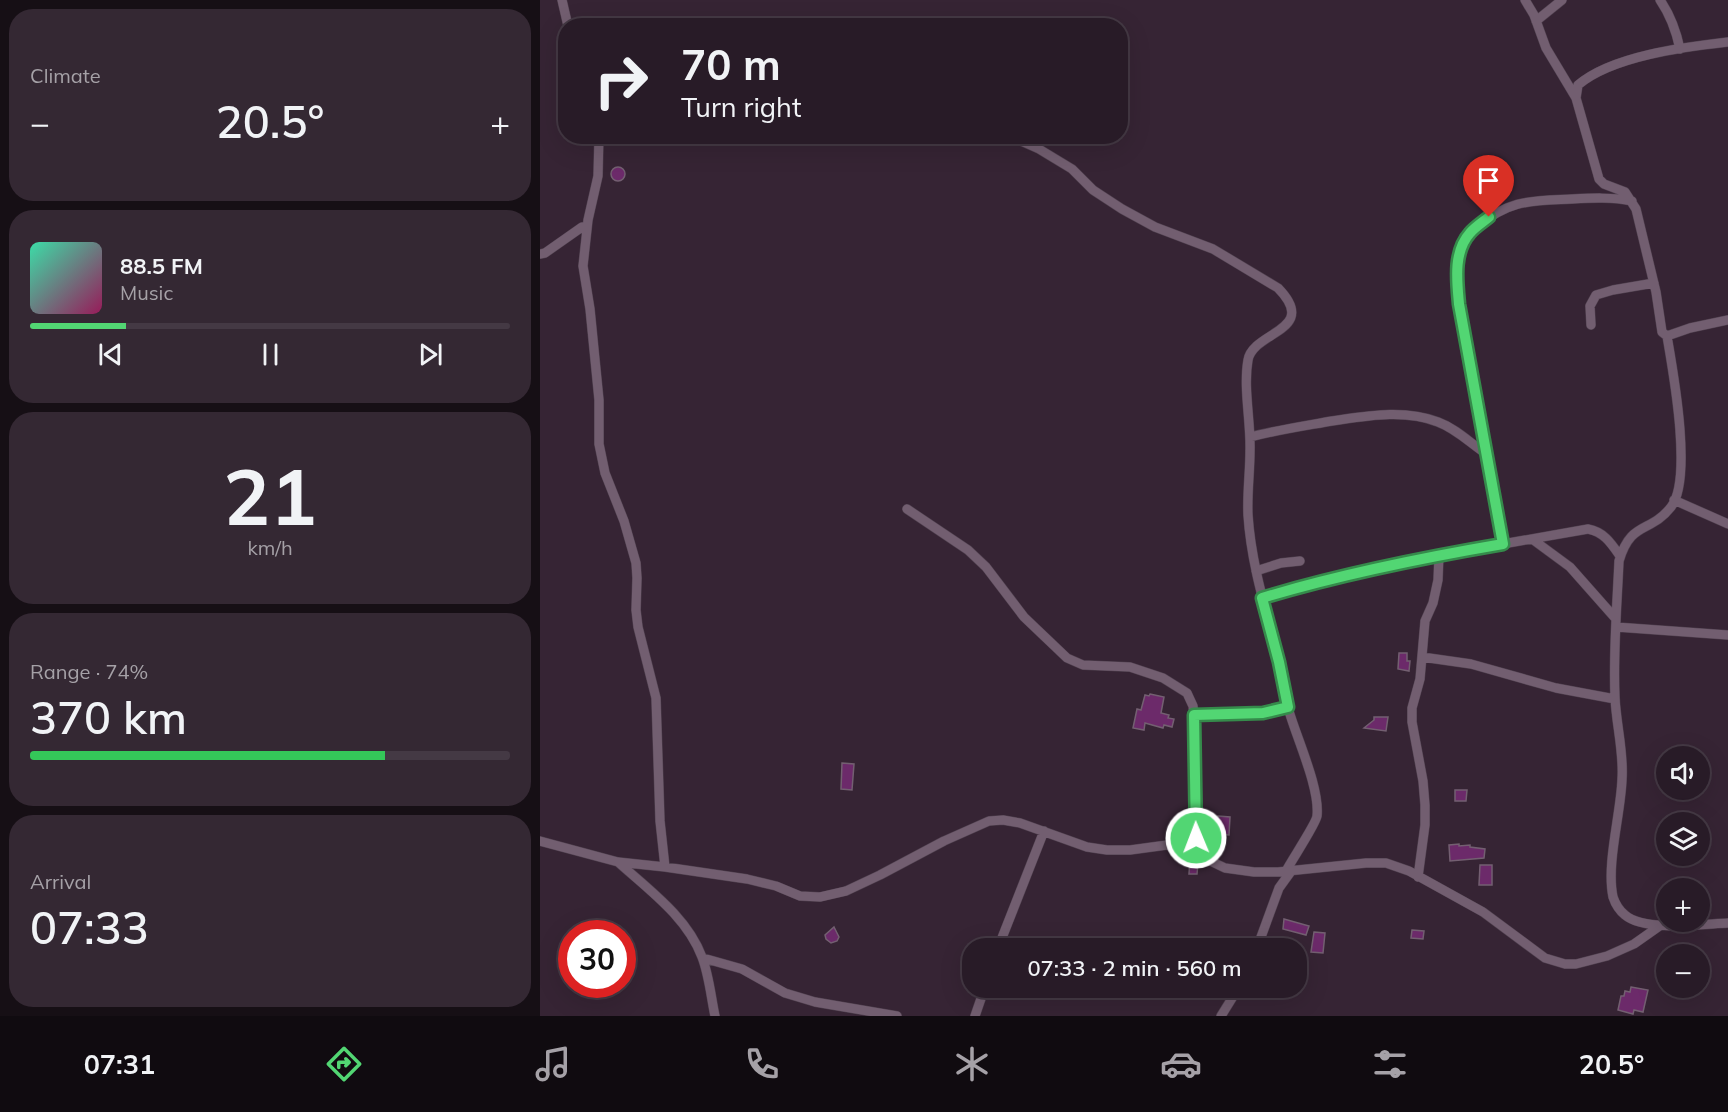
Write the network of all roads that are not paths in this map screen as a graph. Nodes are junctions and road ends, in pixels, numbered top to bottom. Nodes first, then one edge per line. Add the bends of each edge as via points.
1 (562, 0) edge
2 (1525, 0) edge
3 (1562, 0) edge
4 (1660, 0) edge
5 (566, 18) edge
6 (1536, 21) junction
7 (1728, 42) edge
8 (1680, 49) junction
9 (1576, 98) junction
10 (599, 144) edge
11 (1028, 144) edge
12 (1632, 201) junction
13 (582, 227) dead end
14 (540, 254) edge
15 (1654, 283) junction
16 (1728, 320) edge
17 (1592, 325) dead end
18 (1667, 336) junction
19 (1250, 437) junction
20 (1488, 455) junction
21 (1674, 500) junction
22 (907, 510) dead end
23 (1728, 524) edge
24 (1532, 539) junction
25 (1503, 544) junction
26 (1439, 555) junction
27 (1620, 556) junction
28 (1300, 561) dead end
29 (1256, 571) junction
30 (1262, 598) junction
31 (1616, 623) junction
32 (1728, 635) edge
33 (1422, 657) junction
34 (1615, 699) junction
35 (1288, 707) junction
36 (1194, 715) junction
37 (1044, 831) junction
38 (540, 841) edge
39 (1196, 855) junction
40 (618, 862) junction
41 (665, 867) junction
42 (1289, 871) junction
43 (1418, 877) junction
44 (1728, 923) edge
45 (1656, 924) edge
46 (1710, 924) edge
47 (1656, 929) edge
48 (1002, 938) edge
49 (1261, 938) edge
50 (703, 958) junction
51 (981, 998) edge
52 (1232, 998) edge
53 (715, 1016) edge
54 (897, 1016) edge
55 (975, 1016) edge
56 (1221, 1016) edge

1 - 5 street
2 - 6 street
3 - 6 street
4 - 8 street via 1670,14
6 - 9 street via 1546,48
7 - 8 street
8 - 9 street via 1634,59 1589,75 1578,85
9 - 12 street via 1599,178 1625,192
10 - 41 street via 598,176 583,266 599,400 599,444 604,473 636,563 636,610 656,698
11 - 19 street via 1072,169 1093,190 1122,209 1213,249 1285,295 1292,307 1291,317 1252,350 1248,359
12 - 15 street
12 - 20 street via 1616,197 1516,204 1493,213 1469,234 1459,253 1458,300
13 - 14 street
15 - 17 street via 1596,295 1590,306
15 - 18 street via 1662,329
16 - 18 street
18 - 21 street via 1681,435 1679,490
19 - 20 street via 1378,414 1410,416 1457,430
19 - 29 street via 1248,514
20 - 25 street
21 - 23 street
21 - 27 street via 1656,520 1632,533
22 - 36 street via 968,550 1024,617 1067,658 1083,665 1130,668 1163,678 1187,693
24 - 25 street
24 - 27 street via 1588,529 1598,531
24 - 31 street via 1570,567
25 - 26 street
26 - 30 street
26 - 33 street via 1438,580 1425,621
27 - 31 street
28 - 29 street
29 - 30 street
30 - 35 street
31 - 32 street
31 - 34 street
33 - 34 street via 1471,664 1556,688
33 - 43 street via 1412,708 1425,805
34 - 45 street via 1623,777 1613,898 1627,917
35 - 36 street via 1263,713
35 - 42 street via 1317,805 1316,819
36 - 39 street
37 - 39 street via 1087,847 1130,850 1167,845
37 - 41 street via 1020,823 989,821 846,891 819,897 800,896 747,879
37 - 48 street
38 - 40 street
39 - 42 street via 1225,868
40 - 41 street
40 - 50 street via 671,909
42 - 43 street via 1386,863
42 - 49 street
43 - 47 street via 1483,912 1545,958 1565,964 1607,956
44 - 46 street
50 - 53 street
50 - 54 street via 742,969 785,993 815,1002
51 - 55 street
52 - 56 street

